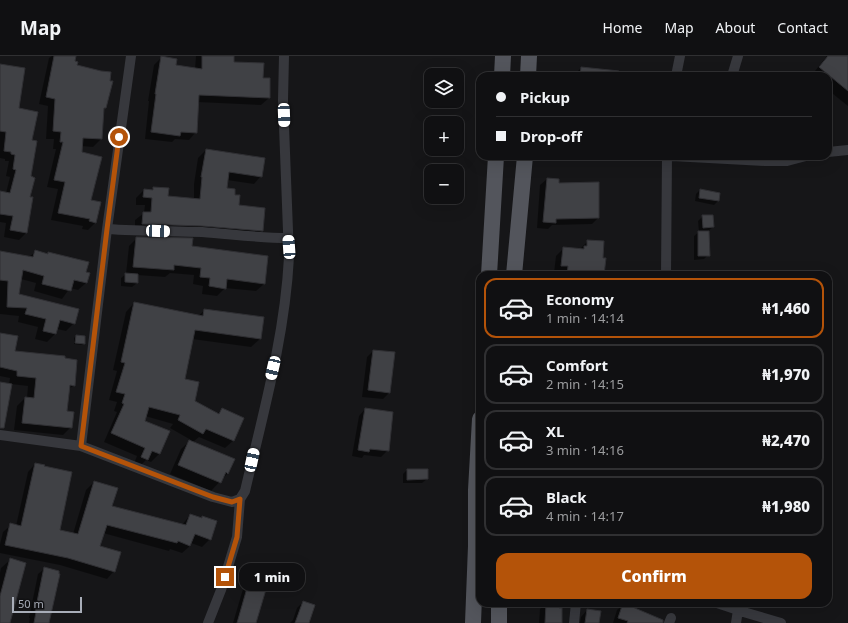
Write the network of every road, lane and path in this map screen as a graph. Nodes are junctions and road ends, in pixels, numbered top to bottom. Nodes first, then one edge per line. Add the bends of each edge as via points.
1 (131, 56) edge
2 (284, 56) edge
3 (503, 56) edge
4 (529, 56) edge
5 (680, 56) edge
6 (738, 56) edge
7 (502, 72) edge
8 (528, 72) edge
9 (677, 72) edge
10 (733, 72) edge
11 (848, 150) edge
12 (832, 152) edge
13 (496, 160) edge
14 (525, 160) edge
15 (666, 160) edge
16 (752, 160) edge
17 (792, 160) edge
18 (107, 229) junction
19 (288, 238) junction
20 (489, 271) edge
21 (514, 271) edge
22 (666, 271) edge
23 (0, 435) edge
24 (81, 446) junction
25 (240, 499) junction
26 (476, 577) edge
27 (499, 607) edge
28 (576, 607) edge
29 (729, 607) edge
30 (738, 610) junction
31 (208, 623) edge
32 (473, 623) edge
33 (499, 623) edge
34 (574, 623) edge
35 (736, 623) edge
36 (781, 623) edge

1 - 18 street
2 - 19 street
3 - 7 main road
4 - 8 main road
5 - 9 street
6 - 10 street
11 - 12 street
13 - 20 main road
14 - 21 main road
15 - 22 street
16 - 17 street
18 - 19 street
18 - 24 street
19 - 25 street via 288,276 283,322 245,491
23 - 24 street
24 - 25 street via 213,497 232,502
25 - 31 street via 237,537
26 - 32 main road
27 - 33 main road
28 - 34 street
29 - 30 street
30 - 35 street
30 - 36 street

